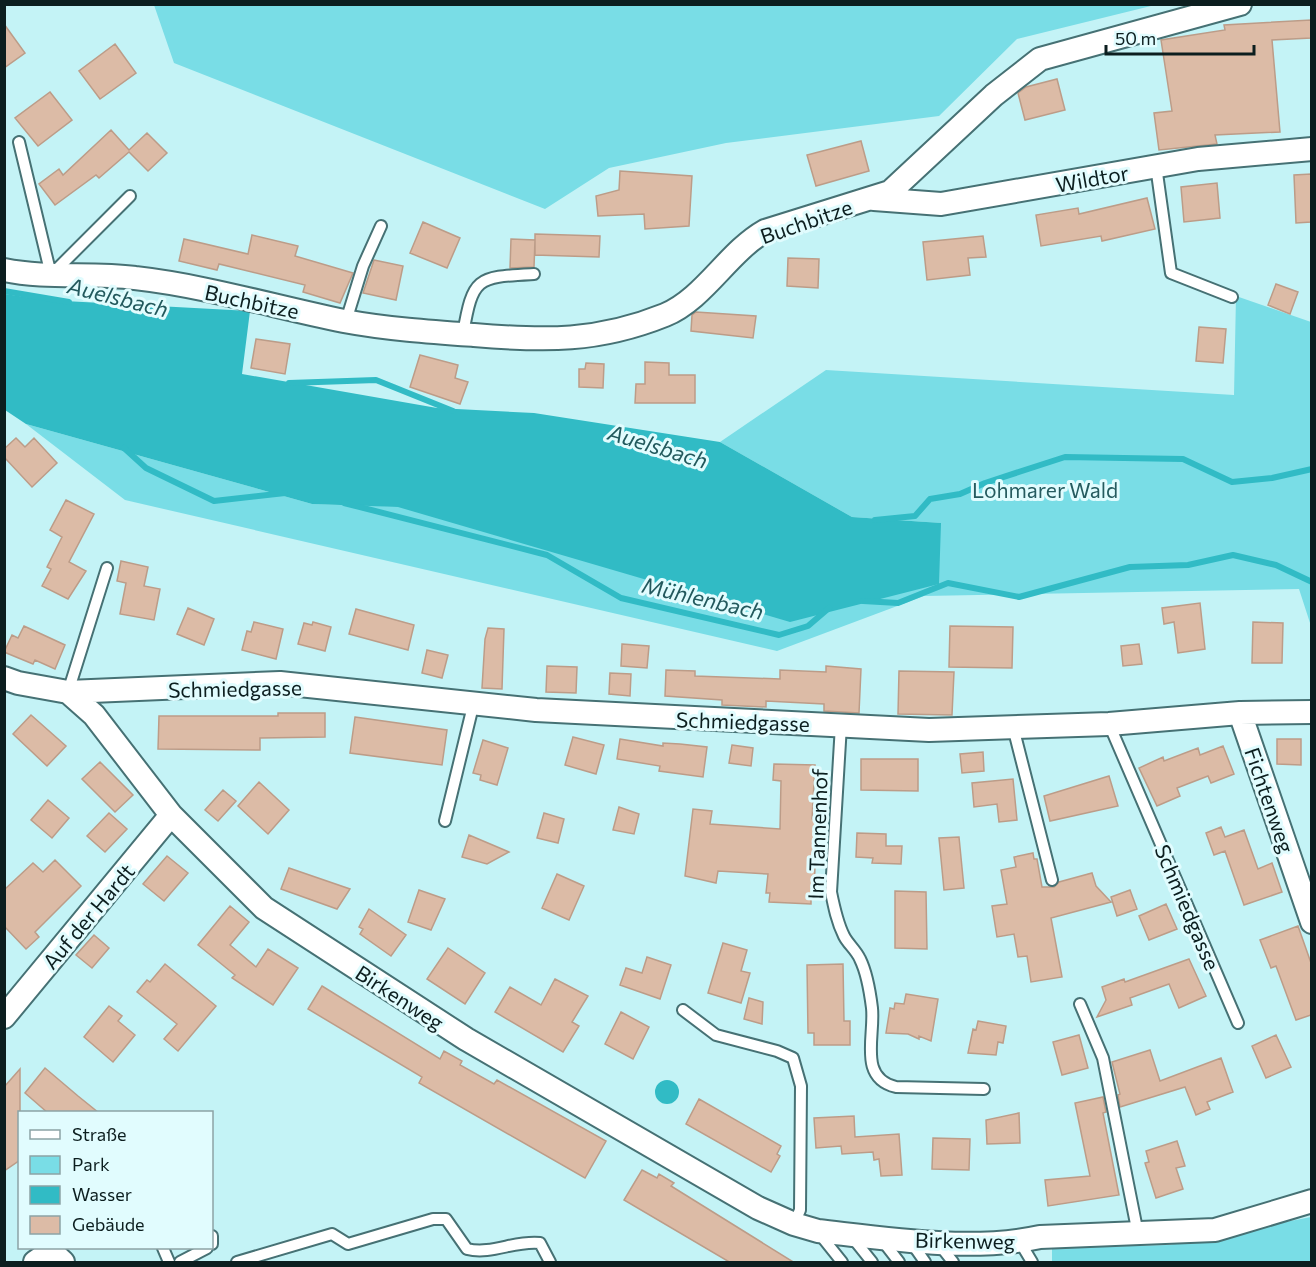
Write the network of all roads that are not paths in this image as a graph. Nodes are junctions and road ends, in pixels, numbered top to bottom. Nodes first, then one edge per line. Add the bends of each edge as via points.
1 (1240, 4) edge
2 (19, 142) dead end
3 (1311, 149) edge
4 (1156, 166) junction
5 (130, 196) dead end
6 (874, 198) junction
7 (381, 226) dead end
8 (4, 270) edge
9 (534, 274) dead end
10 (51, 275) junction
11 (1232, 297) dead end
12 (346, 321) junction
13 (463, 334) junction
14 (107, 568) dead end
15 (4, 678) edge
16 (68, 692) junction
17 (473, 706) junction
18 (1311, 712) edge
19 (1240, 713) junction
20 (841, 724) junction
21 (1109, 724) junction
22 (1012, 728) junction
23 (171, 815) junction
24 (445, 821) dead end
25 (1052, 880) dead end
26 (1311, 922) edge
27 (1080, 1004) dead end
28 (683, 1010) dead end
29 (4, 1017) edge
30 (1238, 1023) dead end
31 (984, 1089) dead end
32 (1311, 1201) edge
33 (794, 1224) junction
34 (818, 1231) junction
35 (849, 1234) junction
36 (1138, 1234) junction
37 (880, 1237) junction
38 (909, 1239) junction
39 (936, 1241) junction
40 (1020, 1242) junction
41 (163, 1249) edge
42 (205, 1249) edge
43 (35, 1263) edge
44 (63, 1263) edge
45 (169, 1263) edge
46 (180, 1263) edge
47 (237, 1263) edge
48 (550, 1263) edge
49 (842, 1263) edge
50 (872, 1263) edge
51 (899, 1263) edge
52 (925, 1263) edge
53 (953, 1263) edge
54 (1032, 1263) edge

1 - 6 street, Buchbitze via 1040,59 994,95 890,192
2 - 10 lane
3 - 4 street, Wildtor
4 - 6 street, Wildtor via 941,204
4 - 11 lane via 1171,273
5 - 10 lane
6 - 13 street, Buchbitze via 765,231 747,242 703,288 669,314 632,327 580,338 541,340
7 - 12 lane via 363,266
8 - 10 street, Buchbitze
9 - 13 lane via 482,280 469,298
10 - 12 street, Buchbitze via 134,277
12 - 13 street, Buchbitze
14 - 16 lane
15 - 16 street, Schmiedgasse
16 - 17 street, Schmiedgasse via 280,683
16 - 23 street, Birkenweg via 94,715
17 - 20 street, Schmiedgasse
17 - 24 lane
18 - 19 street, Schmiedgasse
19 - 21 street, Schmiedgasse
19 - 26 street, Fichtenweg
20 - 22 street, Schmiedgasse via 929,730
20 - 31 lane, Im Tannenhof via 831,892 842,929 860,958 868,982 871,1057 876,1074 883,1084 897,1087
21 - 22 street, Schmiedgasse
21 - 30 lane, Schmiedgasse
22 - 25 lane
23 - 29 street, Auf der Hardt
23 - 33 street, Birkenweg via 274,915 466,1039 758,1208
27 - 36 lane via 1102,1058
28 - 33 lane via 716,1035 793,1058 801,1086 800,1210
32 - 36 street, Birkenweg via 1215,1230
33 - 34 street, Birkenweg
34 - 35 street, Birkenweg
34 - 49 lane
35 - 37 street, Birkenweg
35 - 50 lane
36 - 40 street, Birkenweg via 1040,1237
37 - 38 street, Birkenweg
37 - 51 lane
38 - 39 street, Birkenweg
38 - 52 lane
39 - 40 street, Birkenweg
39 - 53 lane
40 - 54 lane
41 - 45 lane
42 - 46 lane
43 - 44 street via 51,1251
47 - 48 lane via 332,1234 348,1244 433,1219 446,1219 467,1249 476,1251 527,1241 540,1243

